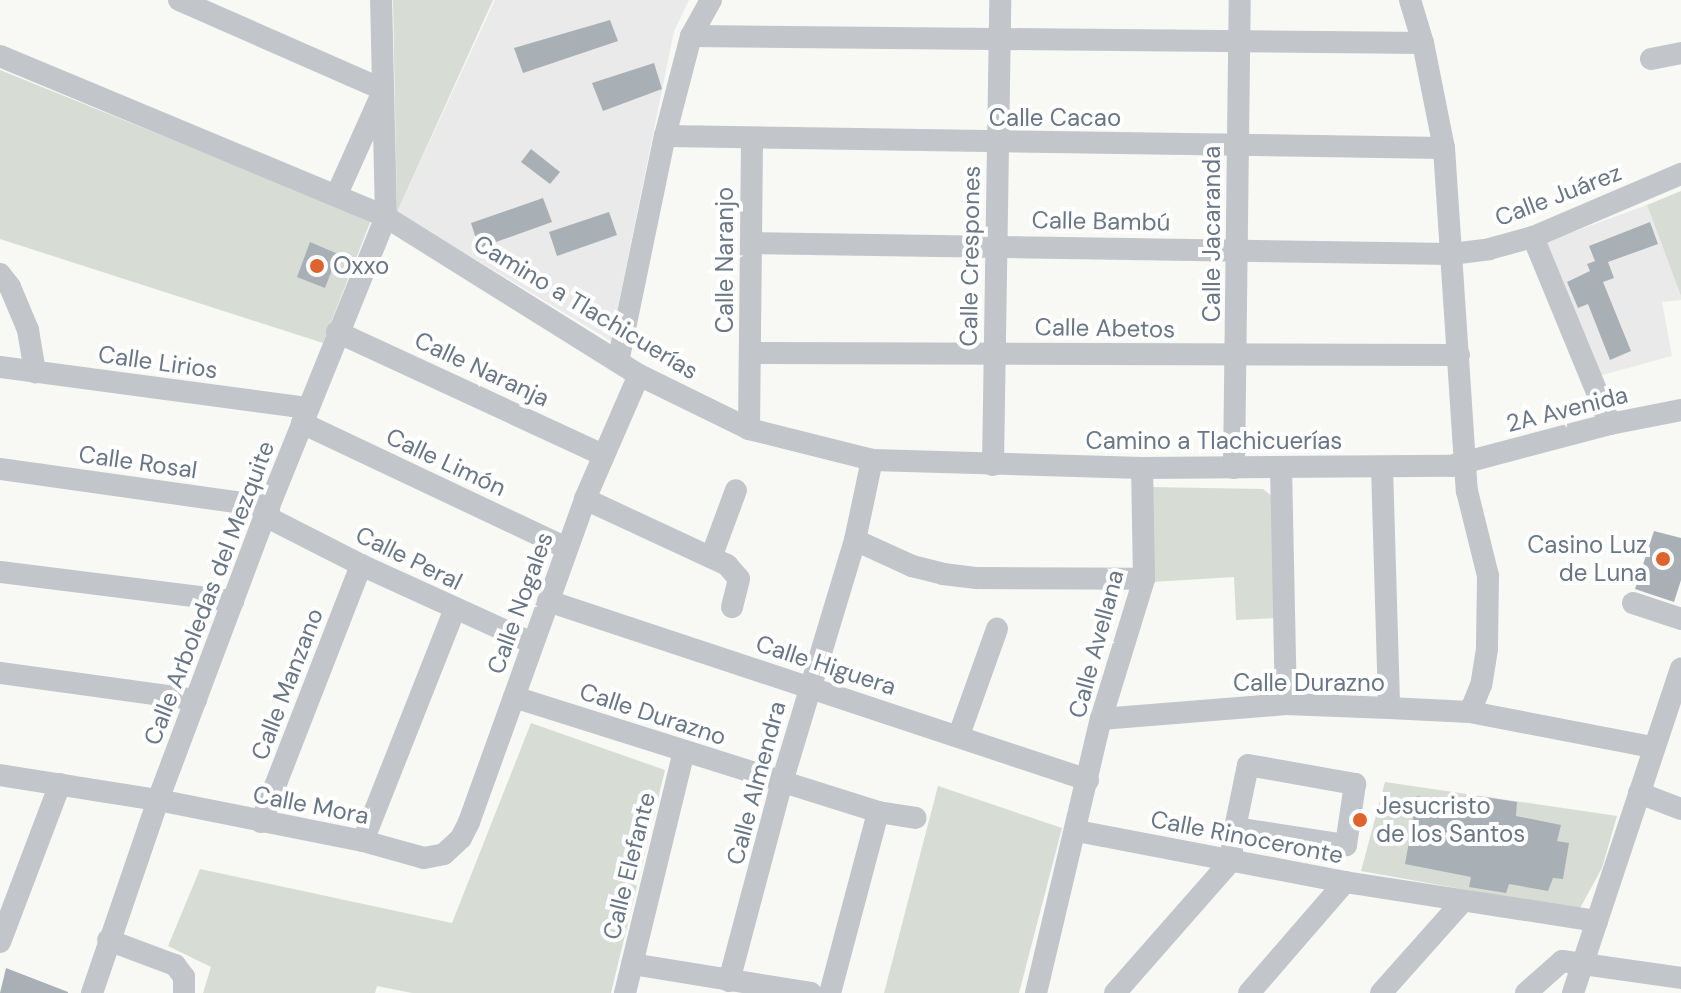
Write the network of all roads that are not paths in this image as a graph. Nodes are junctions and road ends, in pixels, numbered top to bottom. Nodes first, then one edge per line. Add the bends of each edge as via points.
1 (179, 0) edge
2 (381, 0) edge
3 (711, 0) edge
4 (1000, 0) edge
5 (1240, 0) edge
6 (1410, 0) edge
7 (691, 36) junction
8 (999, 40) junction
9 (1240, 40) junction
10 (1423, 43) junction
11 (1681, 53) edge
12 (0, 56) edge
13 (1651, 59) dead end
14 (382, 91) junction
15 (665, 136) junction
16 (752, 140) junction
17 (998, 144) junction
18 (1239, 144) junction
19 (1444, 148) junction
20 (1681, 174) edge
21 (337, 194) junction
22 (386, 217) junction
23 (1533, 237) junction
24 (751, 243) junction
25 (996, 246) junction
26 (1239, 250) junction
27 (1451, 254) junction
28 (0, 274) edge
29 (337, 332) junction
30 (995, 352) junction
31 (751, 353) junction
32 (1237, 355) junction
33 (1459, 355) junction
34 (618, 362) junction
35 (0, 367) edge
36 (35, 372) junction
37 (639, 375) junction
38 (1681, 410) edge
39 (305, 415) junction
40 (1610, 424) junction
41 (749, 429) junction
42 (603, 455) junction
43 (872, 460) junction
44 (1466, 462) junction
45 (993, 465) junction
46 (1281, 467) junction
47 (1382, 467) junction
48 (1142, 468) junction
49 (1234, 468) junction
50 (0, 469) edge
51 (736, 490) dead end
52 (585, 499) junction
53 (267, 511) junction
54 (855, 540) junction
55 (567, 548) junction
56 (712, 555) junction
57 (361, 565) junction
58 (0, 572) edge
59 (1144, 579) junction
60 (233, 601) junction
61 (548, 601) junction
62 (1633, 603) dead end
63 (732, 607) dead end
64 (455, 609) junction
65 (1681, 619) edge
66 (997, 629) dead end
67 (532, 643) junction
68 (1681, 669) edge
69 (0, 673) edge
70 (809, 688) junction
71 (514, 697) junction
72 (196, 700) junction
73 (1286, 704) junction
74 (1389, 708) junction
75 (1470, 712) junction
76 (1101, 719) junction
77 (1670, 726) edge
78 (959, 735) junction
79 (1652, 747) junction
80 (684, 751) junction
81 (0, 775) edge
82 (1088, 780) junction
83 (782, 782) junction
84 (60, 784) junction
85 (1639, 793) junction
86 (158, 800) junction
87 (1681, 809) edge
88 (878, 812) junction
89 (916, 818) dead end
90 (261, 822) junction
91 (1235, 828) junction
92 (1077, 831) junction
93 (363, 841) junction
94 (451, 849) joint
95 (1231, 861) junction
96 (1345, 882) junction
97 (1462, 902) junction
98 (1597, 921) junction
99 (108, 940) junction
100 (0, 942) edge
101 (1582, 962) junction
102 (632, 964) junction
103 (1681, 978) edge
104 (729, 981) junction
105 (92, 993) edge
106 (184, 993) edge
107 (625, 993) edge
108 (811, 993) edge
109 (830, 993) edge
110 (1036, 993) edge
111 (1115, 993) edge
112 (1249, 993) edge
113 (1381, 993) edge
114 (1526, 993) edge
115 (1573, 993) edge

1 - 14 street
2 - 14 street
3 - 7 street
4 - 8 street, Calle Crespones
5 - 9 street, Calle Jacaranda
6 - 10 street
7 - 8 street
7 - 15 street
8 - 9 street
8 - 17 street, Calle Crespones
9 - 10 street
9 - 18 street, Calle Jacaranda
10 - 19 street
11 - 13 street
12 - 21 street, Camino a Tlachicuerías
14 - 21 street
14 - 22 street
15 - 16 street, Calle Cacao
15 - 34 street
16 - 17 street, Calle Cacao
16 - 24 street, Calle Naranjo
17 - 18 street, Calle Cacao
17 - 25 street, Calle Crespones
18 - 19 street, Calle Cacao
18 - 26 street, Calle Jacaranda
19 - 27 street
20 - 23 street, Calle Juárez
21 - 22 street, Camino a Tlachicuerías
22 - 29 street, Calle Arboledas del Mezquite
22 - 34 street, Camino a Tlachicuerías
23 - 27 street, Calle Juárez
23 - 40 street
24 - 25 street, Calle Bambú
24 - 31 street, Calle Naranjo
25 - 26 street, Calle Bambú
25 - 30 street, Calle Crespones
26 - 27 street, Calle Bambú
26 - 32 street, Calle Jacaranda
27 - 33 street
28 - 36 street via 28,330
29 - 39 street, Calle Arboledas del Mezquite
29 - 42 street, Calle Naranja
30 - 31 street, Calle Abetos
30 - 32 street, Calle Abetos
30 - 45 street, Calle Crespones
31 - 41 street, Calle Naranjo
32 - 33 street, Calle Abetos
32 - 49 street, Calle Jacaranda
33 - 44 street
34 - 37 street, Camino a Tlachicuerías
35 - 36 street, Calle Lirios
36 - 39 street, Calle Lirios
37 - 41 street, Camino a Tlachicuerías
37 - 42 street, Calle Nogales
38 - 40 street, 2A Avenida
39 - 53 street, Calle Arboledas del Mezquite
39 - 55 street, Calle Limón
40 - 44 street, 2A Avenida
41 - 43 street, Camino a Tlachicuerías
42 - 52 street, Calle Nogales
43 - 45 street, Camino a Tlachicuerías
43 - 54 street, Calle Almendra
44 - 47 street, Camino a Tlachicuerías
44 - 75 street via 1467,491 1488,576 1489,612 1481,685
45 - 48 street, Camino a Tlachicuerías
46 - 47 street, Camino a Tlachicuerías
46 - 49 street, Camino a Tlachicuerías
46 - 73 street
47 - 74 street
48 - 49 street, Camino a Tlachicuerías
48 - 59 street, Calle Avellana
50 - 53 street, Calle Rosal
51 - 56 street
52 - 55 street, Calle Nogales
52 - 56 street
53 - 57 street, Calle Peral
53 - 60 street, Calle Arboledas del Mezquite
54 - 59 street via 943,574
54 - 70 street, Calle Almendra
55 - 61 street, Calle Nogales
56 - 63 street via 739,579
57 - 64 street, Calle Peral
57 - 90 street, Calle Manzano
58 - 60 street
59 - 76 street, Calle Avellana
60 - 72 street, Calle Arboledas del Mezquite
61 - 67 street, Calle Nogales
61 - 70 street, Calle Higuera
62 - 65 street
64 - 67 street, Calle Peral
64 - 93 street
66 - 78 street
67 - 71 street, Calle Nogales
68 - 77 street
69 - 72 street
70 - 78 street, Calle Higuera
70 - 83 street, Calle Almendra
71 - 80 street, Calle Durazno
71 - 94 street, Calle Nogales via 469,822
72 - 86 street, Calle Arboledas del Mezquite
73 - 74 street, Calle Durazno
73 - 76 street, Calle Durazno
74 - 75 street, Calle Durazno
75 - 79 street, Calle Durazno
76 - 82 street, Calle Avellana
77 - 79 street
78 - 82 street, Calle Higuera
79 - 85 street
80 - 83 street, Calle Durazno
80 - 102 street, Calle Elefante
81 - 84 street, Calle Mora
82 - 92 street, Calle Avellana
83 - 88 street, Calle Durazno
83 - 104 street, Calle Almendra
84 - 86 street, Calle Mora
84 - 100 street
85 - 87 street
85 - 98 street
86 - 90 street, Calle Mora
86 - 99 street, Calle Arboledas del Mezquite
88 - 89 street, Calle Durazno
88 - 109 street
90 - 93 street, Calle Mora
91 - 91 street via 1346,845 1355,784 1248,765
91 - 95 street
92 - 95 street, Calle Rinoceronte
92 - 110 street, Calle Avellana
93 - 94 street, Calle Mora via 424,858
95 - 96 street, Calle Rinoceronte
95 - 111 street
96 - 97 street, Calle Rinoceronte
96 - 112 street
97 - 98 street, Calle Rinoceronte
97 - 113 street
98 - 101 street
99 - 105 street, Calle Arboledas del Mezquite
99 - 106 street via 175,965 184,977
101 - 103 street
101 - 114 street via 1562,961
101 - 115 street
102 - 104 street
102 - 107 street, Calle Elefante
104 - 108 street

